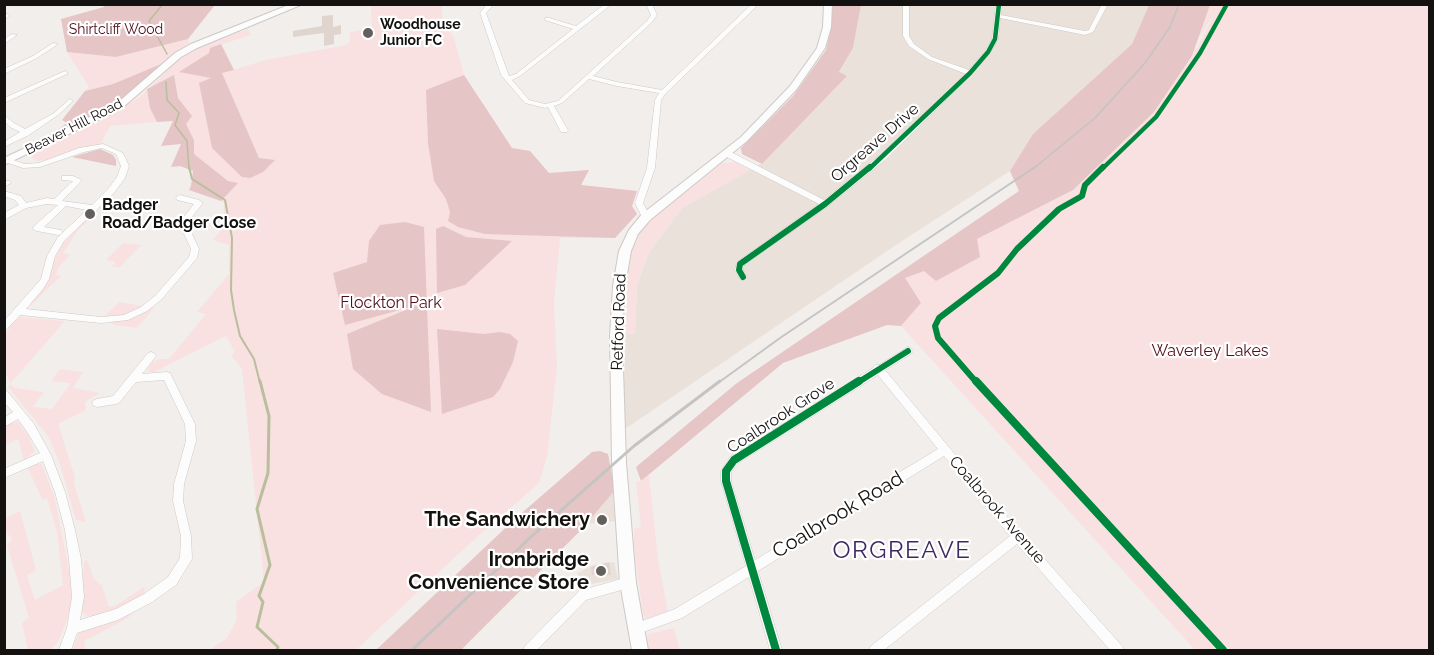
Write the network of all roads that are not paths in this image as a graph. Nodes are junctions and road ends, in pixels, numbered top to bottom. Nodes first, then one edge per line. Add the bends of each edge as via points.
1 (298, 4) edge
2 (490, 4) edge
3 (609, 4) edge
4 (649, 4) edge
5 (756, 4) edge
6 (828, 4) edge
7 (906, 4) edge
8 (999, 4) edge
9 (1105, 4) edge
10 (998, 16) junction
11 (547, 19) dead end
12 (578, 29) junction
13 (14, 35) dead end
14 (4, 42) edge
15 (56, 44) dead end
16 (4, 72) edge
17 (65, 73) dead end
18 (970, 73) junction
19 (590, 76) junction
20 (508, 80) junction
21 (663, 92) junction
22 (70, 101) dead end
23 (4, 102) edge
24 (551, 106) junction
25 (4, 117) edge
26 (564, 130) dead end
27 (26, 133) junction
28 (4, 145) edge
29 (27, 151) junction
30 (726, 153) junction
31 (6, 161) edge
32 (45, 164) junction
33 (65, 178) dead end
34 (4, 193) edge
35 (180, 198) dead end
36 (60, 202) junction
37 (825, 204) junction
38 (24, 206) junction
39 (93, 208) junction
40 (4, 217) edge
41 (646, 217) junction
42 (58, 231) dead end
43 (743, 277) dead end
44 (17, 311) junction
45 (4, 327) edge
46 (908, 351) dead end
47 (151, 356) dead end
48 (878, 368) junction
49 (135, 378) junction
50 (4, 394) edge
51 (96, 403) dead end
52 (20, 413) junction
53 (4, 423) edge
54 (945, 450) junction
55 (46, 455) junction
56 (4, 474) edge
57 (1018, 537) junction
58 (752, 568) junction
59 (628, 583) junction
60 (73, 628) junction
61 (635, 628) junction
62 (65, 651) edge
63 (529, 651) edge
64 (640, 651) edge
65 (776, 651) edge
66 (875, 651) edge
67 (1118, 651) edge

1 - 29 main road, Beaver Hill Road via 194,46 117,107
2 - 20 street via 483,13
3 - 12 street
4 - 19 street via 654,12 652,19
5 - 21 street
6 - 30 main road, Retford Road via 821,48 806,72 762,121
7 - 18 street via 906,36 911,45 930,58
8 - 10 street, Orgreave Drive
9 - 10 street via 1091,31 1085,33
10 - 18 street, Orgreave Drive via 992,46
11 - 12 street
12 - 20 street
13 - 14 street
15 - 16 street
17 - 23 street
18 - 37 street, Orgreave Drive via 882,158
19 - 21 street
19 - 24 street
20 - 24 street via 527,102
21 - 41 street via 656,109 651,168 639,203
22 - 27 street
24 - 26 street
25 - 27 street
27 - 28 street
29 - 31 main road, Beaver Hill Road
29 - 32 street via 30,160
30 - 37 street
30 - 41 main road, Retford Road
31 - 32 street via 23,166
32 - 39 street via 97,147 119,153 125,161 124,172
33 - 36 street via 78,180
34 - 38 street via 21,200
35 - 44 street via 199,203 183,223 195,249 193,258 144,309 124,318 101,320
36 - 38 street
36 - 39 street
36 - 42 street via 37,228
37 - 43 street, Orgreave Drive via 740,264
38 - 40 street
39 - 44 street via 62,239 51,256 45,279
41 - 59 main road, Retford Road via 629,239 621,267 616,336
44 - 45 street
46 - 48 street, Coalbrook Grove
47 - 49 street
48 - 54 street, Coalbrook Avenue
48 - 58 street, Coalbrook Grove via 729,465 725,476
49 - 51 street via 116,400
49 - 60 street via 167,376 189,424 191,441 178,501 186,536 186,559 172,581 154,594 118,614
50 - 52 street
52 - 53 street
52 - 55 street
54 - 57 street, Coalbrook Avenue
54 - 58 street, Coalbrook Road
55 - 56 street
55 - 60 street via 60,492 75,559 78,597
57 - 66 street
57 - 67 street, Coalbrook Avenue
58 - 61 street, Coalbrook Road via 678,614
58 - 65 street, Coalbrook Grove
59 - 61 main road, Retford Road
59 - 63 street via 584,596
60 - 62 street
61 - 64 main road, Retford Road

